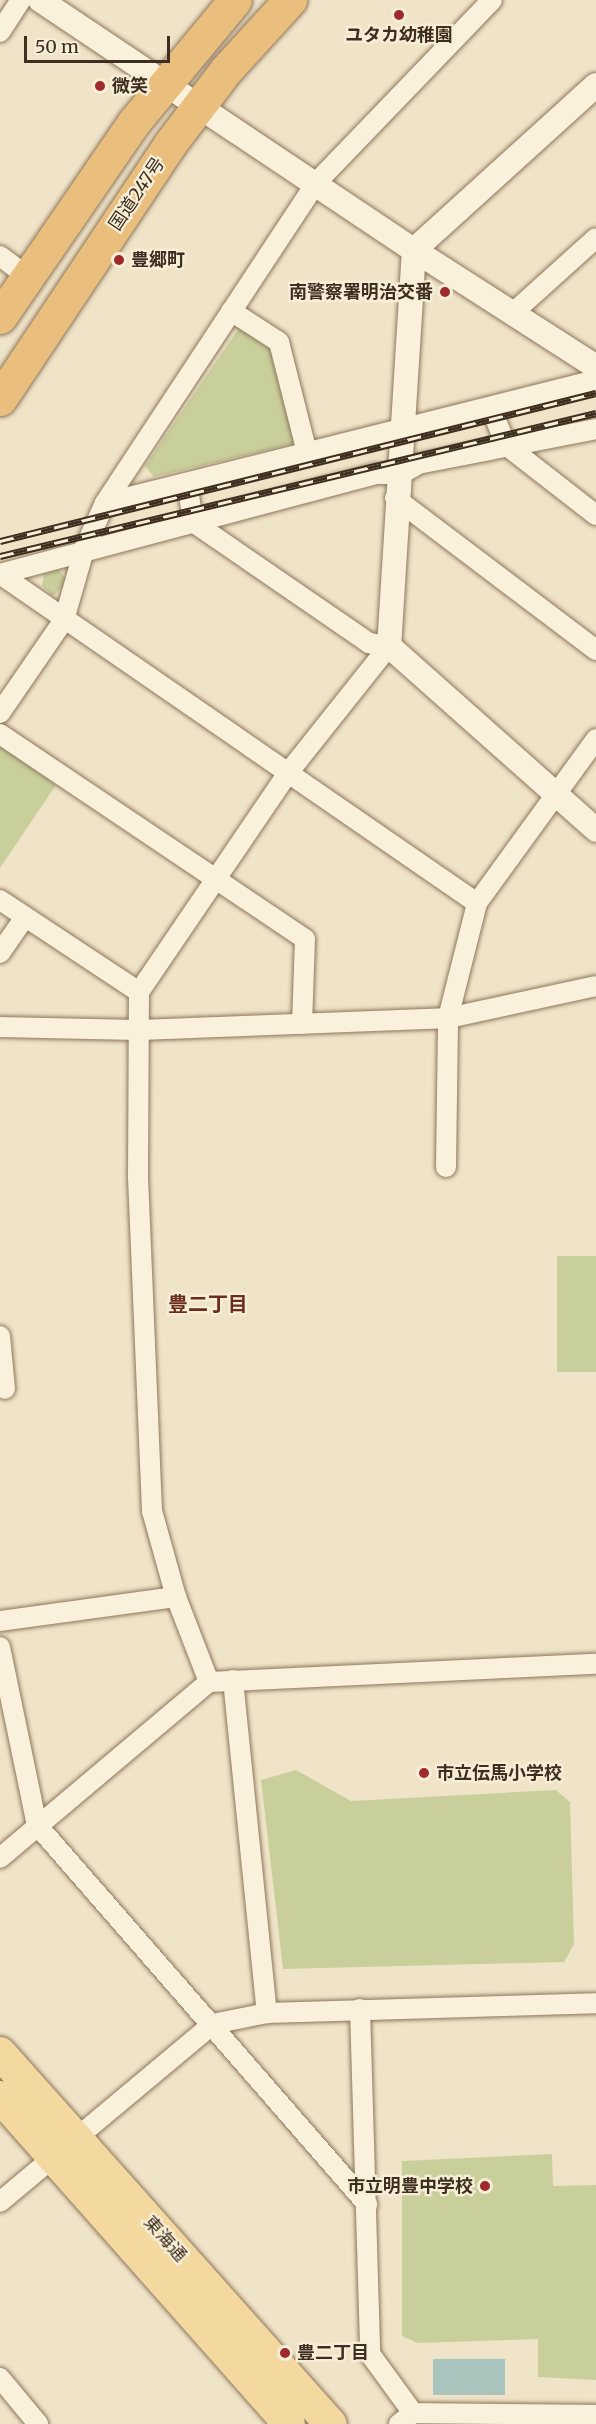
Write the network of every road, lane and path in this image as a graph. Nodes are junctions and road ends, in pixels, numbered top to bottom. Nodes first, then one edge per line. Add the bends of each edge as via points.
1 (21, 0) edge
2 (40, 0) edge
3 (236, 0) edge
4 (290, 0) edge
5 (492, 0) edge
6 (0, 32) edge
7 (164, 83) junction
8 (594, 92) edge
9 (199, 106) junction
10 (315, 184) junction
11 (596, 238) edge
12 (414, 250) junction
13 (0, 256) edge
14 (28, 277) junction
15 (231, 311) junction
16 (514, 312) junction
17 (0, 317) edge
18 (596, 367) edge
19 (596, 380) edge
20 (0, 399) edge
21 (491, 408) junction
22 (401, 429) junction
23 (596, 429) edge
24 (506, 444) junction
25 (307, 453) junction
26 (401, 474) junction
27 (187, 483) junction
28 (395, 498) junction
29 (105, 502) junction
30 (596, 515) edge
31 (193, 522) junction
32 (85, 547) junction
33 (64, 620) junction
34 (389, 646) junction
35 (596, 650) edge
36 (0, 713) edge
37 (0, 734) edge
38 (596, 740) edge
39 (288, 773) junction
40 (555, 793) junction
41 (596, 830) edge
42 (215, 879) junction
43 (0, 900) edge
44 (477, 903) junction
45 (25, 917) junction
46 (0, 953) edge
47 (596, 986) edge
48 (140, 992) junction
49 (448, 1018) junction
50 (302, 1024) junction
51 (0, 1027) edge
52 (136, 1030) junction
53 (446, 1167) dead end
54 (0, 1336) edge
55 (5, 1389) dead end
56 (176, 1597) junction
57 (0, 1621) edge
58 (0, 1647) edge
59 (596, 1664) edge
60 (233, 1680) junction
61 (209, 1682) junction
62 (37, 1825) junction
63 (0, 1858) edge
64 (596, 2003) edge
65 (360, 2009) junction
66 (267, 2013) junction
67 (213, 2024) junction
68 (0, 2053) edge
69 (0, 2097) edge
70 (65, 2149) junction
71 (0, 2202) edge
72 (367, 2204) junction
73 (0, 2378) edge
74 (596, 2415) edge
75 (406, 2418) edge
76 (560, 2420) edge
77 (38, 2424) edge
78 (289, 2424) edge
79 (330, 2424) edge

1 - 6 street
2 - 7 street
3 - 7 highway
4 - 9 highway, 国道247号
5 - 10 street
7 - 9 street
7 - 14 highway
8 - 12 street
9 - 10 street
9 - 20 highway, 国道247号
10 - 12 street
10 - 15 street
11 - 16 street
12 - 16 street
12 - 22 street
13 - 14 street
14 - 17 highway
15 - 25 street via 279,342
15 - 29 street
16 - 18 street
19 - 21 street
21 - 22 street
21 - 24 street
22 - 25 street
22 - 26 street
23 - 24 street
24 - 26 street via 418,464
24 - 30 street
25 - 27 street
26 - 28 street
26 - 31 street via 377,474
27 - 29 street
27 - 31 street
28 - 34 street
28 - 35 street
29 - 32 street
31 - 32 street
31 - 34 street via 369,644
32 - 33 street
32 - 33 street via 0,574
33 - 36 street
33 - 39 street
34 - 39 street
34 - 40 street
37 - 42 street
38 - 40 street
39 - 42 street
39 - 44 street
40 - 41 street
40 - 44 street
42 - 48 street
42 - 50 street via 305,939
43 - 45 street
44 - 49 street
45 - 46 street
45 - 48 street
47 - 49 street
48 - 52 street
49 - 50 street
49 - 53 street
50 - 52 street
51 - 52 street
52 - 56 street via 152,1511
54 - 55 street
56 - 57 street
56 - 61 street
58 - 62 street
59 - 60 street
60 - 61 street
60 - 66 street
61 - 62 street
62 - 63 street
62 - 67 street
64 - 65 street
65 - 66 street
65 - 72 street
66 - 67 street
67 - 70 street
67 - 72 street
68 - 70 main road, 東海通
69 - 70 main road, 東海通
70 - 71 street
70 - 78 main road, 東海通
70 - 79 main road, 東海通
72 - 75 street via 370,2354
73 - 77 street
74 - 76 street
75 - 76 street

